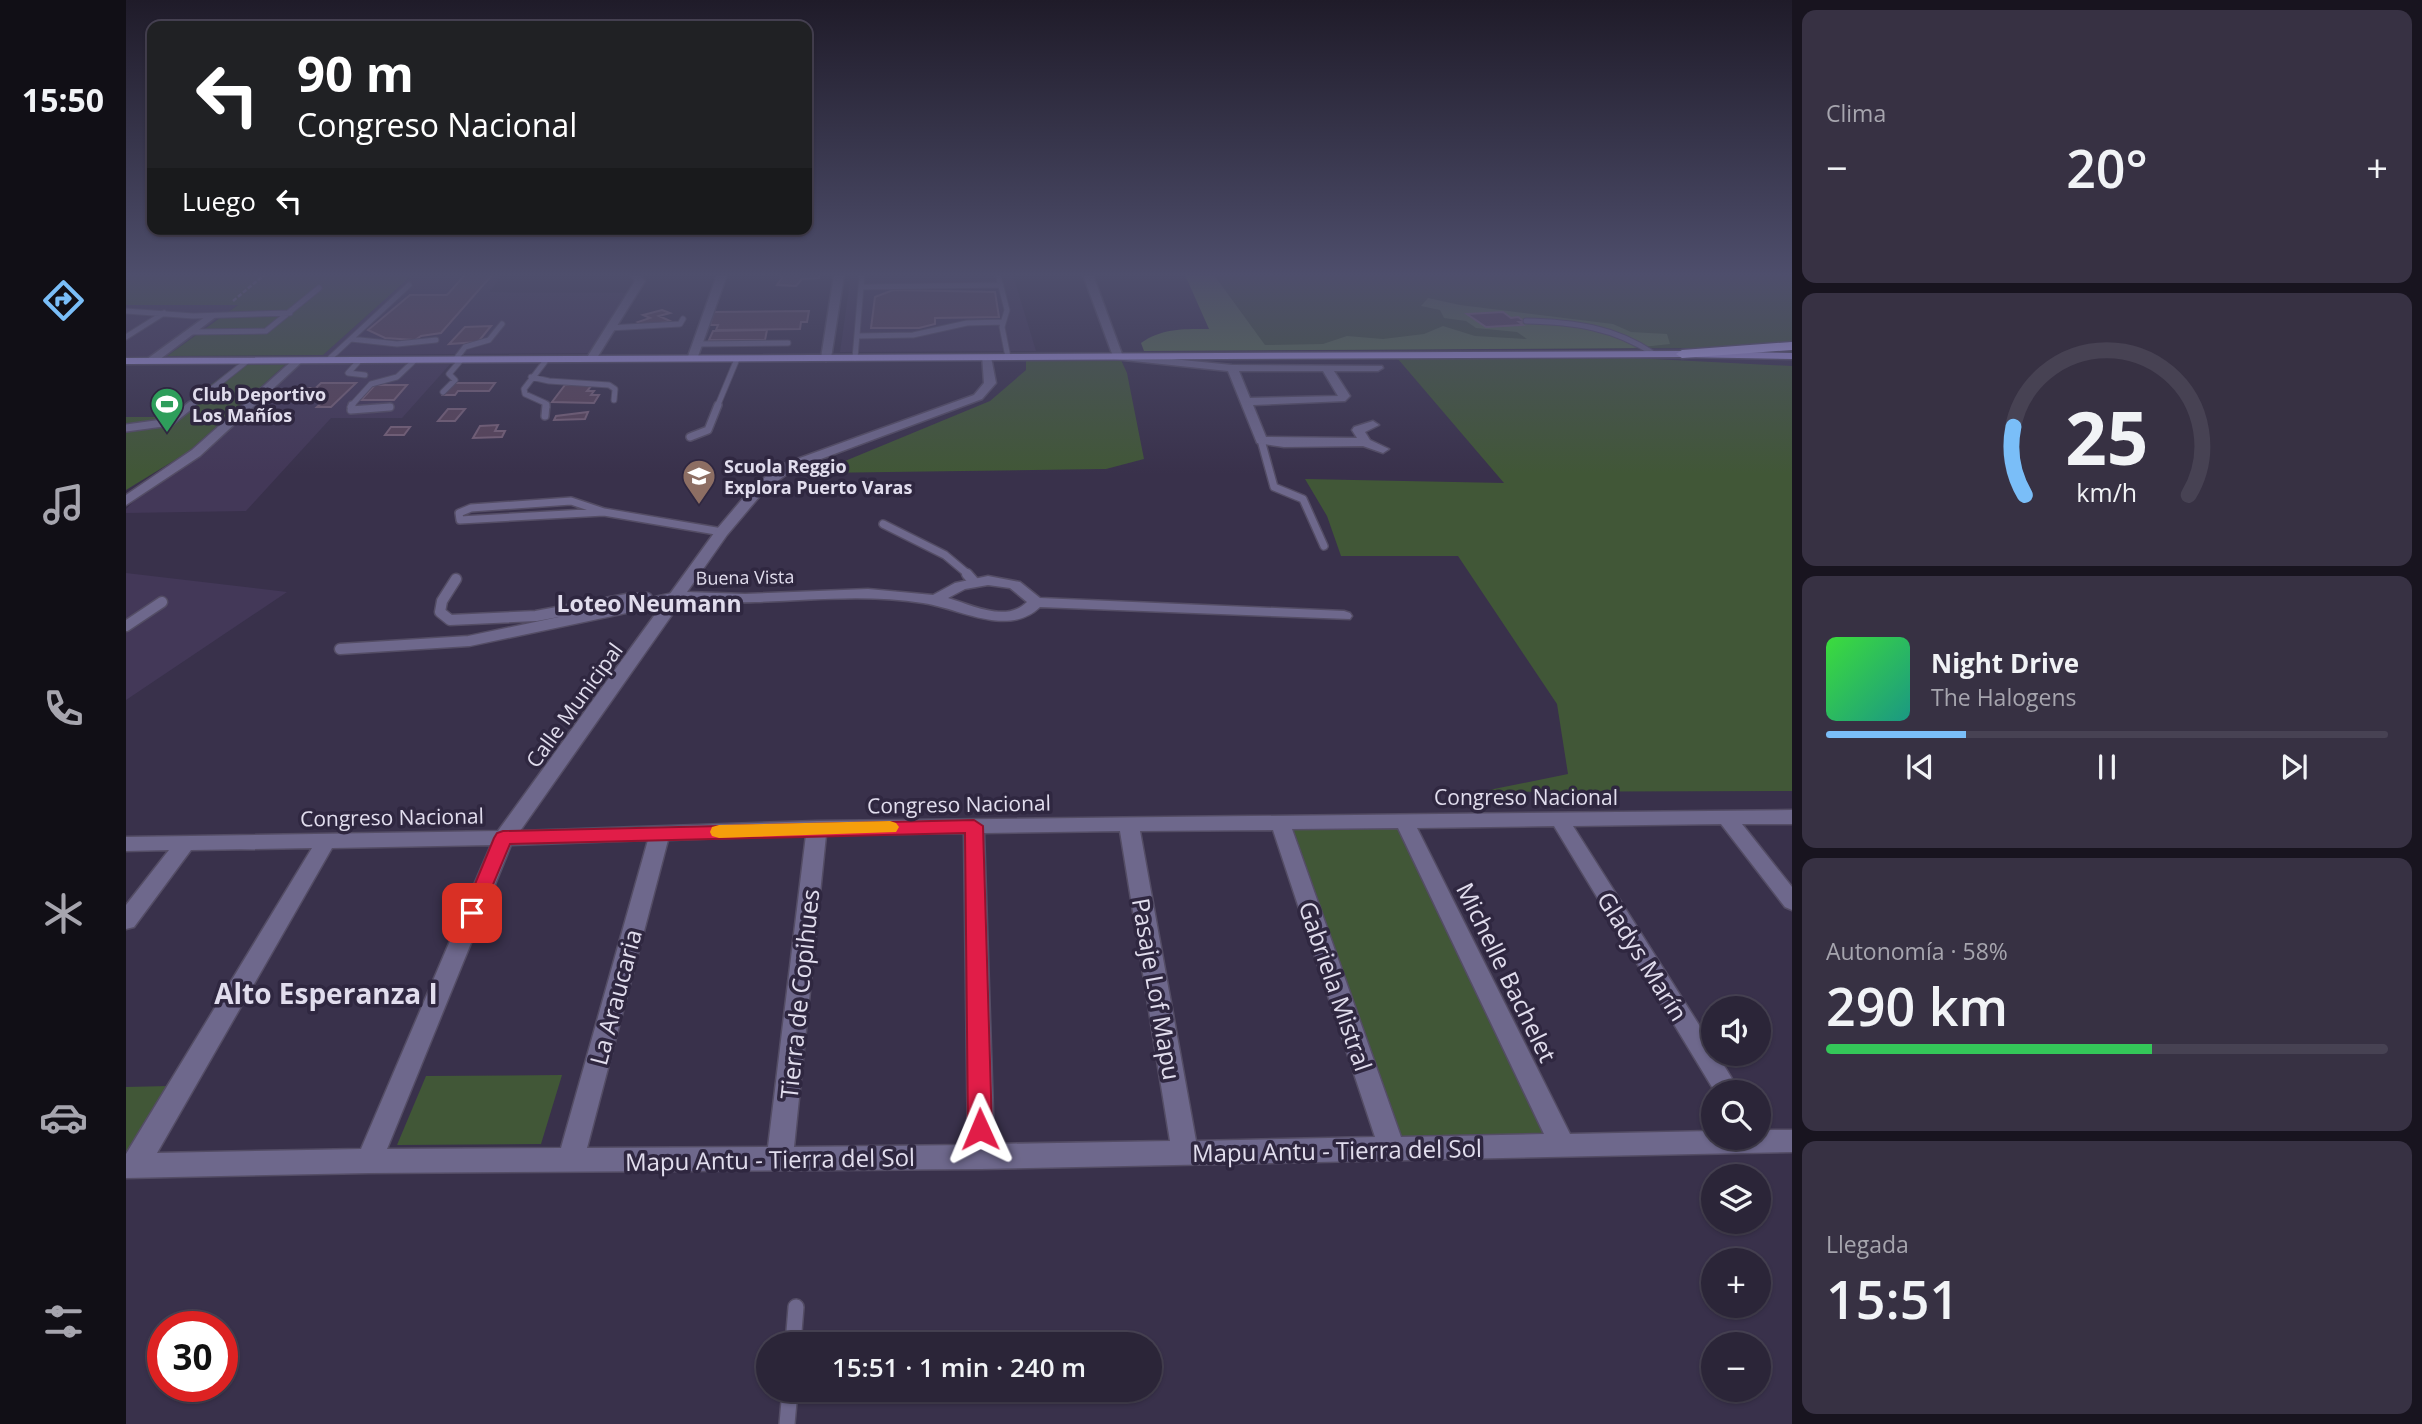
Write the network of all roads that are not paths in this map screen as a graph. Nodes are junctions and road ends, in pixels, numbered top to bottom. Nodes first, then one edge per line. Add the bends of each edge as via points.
1 (177, 341) edge
2 (348, 341) edge
3 (374, 341) edge
4 (422, 341) edge
5 (483, 341) edge
6 (601, 341) edge
7 (829, 341) edge
8 (857, 341) edge
9 (1006, 341) edge
10 (1112, 341) edge
11 (1638, 341) edge
12 (788, 343) joint
13 (697, 344) joint
14 (1792, 346) edge
15 (1654, 354) junction
16 (1682, 354) junction
17 (1792, 356) edge
18 (986, 357) junction
19 (1008, 357) junction
20 (1118, 357) junction
21 (785, 358) junction
22 (826, 358) junction
23 (855, 358) junction
24 (547, 359) junction
25 (591, 359) junction
26 (692, 359) junction
27 (737, 359) junction
28 (298, 360) junction
29 (328, 360) junction
30 (360, 360) junction
31 (415, 360) junction
32 (458, 360) junction
33 (126, 361) edge
34 (151, 361) junction
35 (247, 361) junction
36 (1232, 368) junction
37 (1326, 368) junction
38 (1378, 368) dead end
39 (365, 375) dead end
40 (531, 377) junction
41 (443, 392) dead end
42 (614, 400) dead end
43 (1246, 402) junction
44 (390, 407) dead end
45 (545, 415) dead end
46 (1373, 425) dead end
47 (126, 428) edge
48 (690, 437) dead end
49 (1261, 440) junction
50 (1365, 442) junction
51 (1384, 449) dead end
52 (126, 500) edge
53 (604, 512) junction
54 (883, 524) dead end
55 (722, 532) junction
56 (1324, 546) dead end
57 (456, 579) dead end
58 (974, 582) junction
59 (679, 597) junction
60 (936, 600) junction
61 (162, 602) dead end
62 (1035, 602) junction
63 (1343, 616) dead end
64 (126, 626) edge
65 (340, 649) dead end
66 (1792, 817) edge
67 (1559, 819) junction
68 (1727, 819) junction
69 (1404, 821) junction
70 (1280, 822) junction
71 (1129, 824) junction
72 (974, 826) junction
73 (817, 828) junction
74 (660, 834) junction
75 (503, 838) junction
76 (326, 841) junction
77 (126, 844) edge
78 (185, 844) junction
79 (1792, 902) edge
80 (126, 922) edge
81 (1720, 1080) edge
82 (1771, 1140) edge
83 (1792, 1141) edge
84 (1701, 1142) edge
85 (1563, 1146) junction
86 (1392, 1149) junction
87 (1185, 1153) junction
88 (981, 1157) junction
89 (780, 1160) junction
90 (369, 1161) junction
91 (571, 1161) junction
92 (131, 1166) edge
93 (796, 1307) dead end
94 (794, 1332) edge
95 (789, 1402) edge
96 (787, 1424) edge

1 - 34 street
2 - 29 lane
3 - 4 lane
5 - 32 lane via 465,346
6 - 25 street
7 - 22 street
8 - 23 lane
9 - 19 lane
10 - 20 street
11 - 15 lane
12 - 13 lane
12 - 21 lane
13 - 26 street
14 - 16 highway
15 - 16 main road
15 - 20 main road
16 - 17 main road
18 - 19 main road
18 - 23 main road
18 - 55 street, Buena Vista via 990,383 978,397 790,466 760,487
19 - 20 main road
20 - 36 street
21 - 22 main road
21 - 27 main road
22 - 23 main road
24 - 25 main road
24 - 32 main road
24 - 40 lane
25 - 26 main road
26 - 27 main road
27 - 48 lane via 708,430
28 - 29 main road
28 - 35 main road
28 - 52 street via 196,453
29 - 30 main road
30 - 31 main road
30 - 39 lane via 348,373
31 - 32 main road
31 - 44 lane via 397,377 371,384 350,407
32 - 41 lane via 449,374 455,380
33 - 34 main road
34 - 35 main road
35 - 47 lane via 170,422
36 - 37 street
36 - 43 street
37 - 38 street
37 - 43 street via 1344,397 1341,399
40 - 42 lane via 609,385 615,389
40 - 45 lane via 525,394 545,403
43 - 49 street
46 - 50 street via 1358,430
49 - 50 street
49 - 56 lane via 1274,487 1303,499
50 - 51 street
53 - 53 lane via 460,520 459,513 471,508 571,501
53 - 55 lane
54 - 58 lane via 942,554 966,570
55 - 59 street, Buena Vista
57 - 59 lane via 440,612 450,620 536,616 627,599
58 - 60 street
58 - 62 street via 1011,583 1027,590
59 - 60 street, Buena Vista via 855,594
59 - 65 lane via 469,641
59 - 75 street, Calle Municipal
60 - 62 street, Buena Vista via 992,615 1016,615 1030,610
61 - 64 lane
62 - 63 street, Buena Vista
66 - 68 street, Congreso Nacional
67 - 68 street, Congreso Nacional
67 - 69 street, Congreso Nacional
67 - 81 street, Gladys Marín
68 - 79 street
69 - 70 street, Congreso Nacional
69 - 85 street, Michelle Bachelet
70 - 71 street, Congreso Nacional
70 - 86 street, Gabriela Mistral
71 - 72 street, Congreso Nacional
71 - 87 street, Pasaje Lof Mapu
72 - 73 street, Congreso Nacional
72 - 88 street
73 - 74 street, Congreso Nacional
73 - 89 street, Tierra de Copihues
74 - 75 street, Congreso Nacional
74 - 91 street, La Araucaria
75 - 76 street, Congreso Nacional
75 - 90 street, Calle Municipal
76 - 78 street, Congreso Nacional
76 - 92 street
77 - 78 street, Congreso Nacional
78 - 80 street
82 - 83 street, Mapu Antu - Tierra del Sol
84 - 85 street, Mapu Antu - Tierra del Sol
85 - 86 street, Mapu Antu - Tierra del Sol
86 - 87 street, Mapu Antu - Tierra del Sol
87 - 88 street, Mapu Antu - Tierra del Sol
88 - 89 street, Mapu Antu - Tierra del Sol
89 - 91 street, Mapu Antu - Tierra del Sol
90 - 91 street, Mapu Antu - Tierra del Sol
90 - 92 street, Mapu Antu - Tierra del Sol
93 - 94 lane
95 - 96 lane

